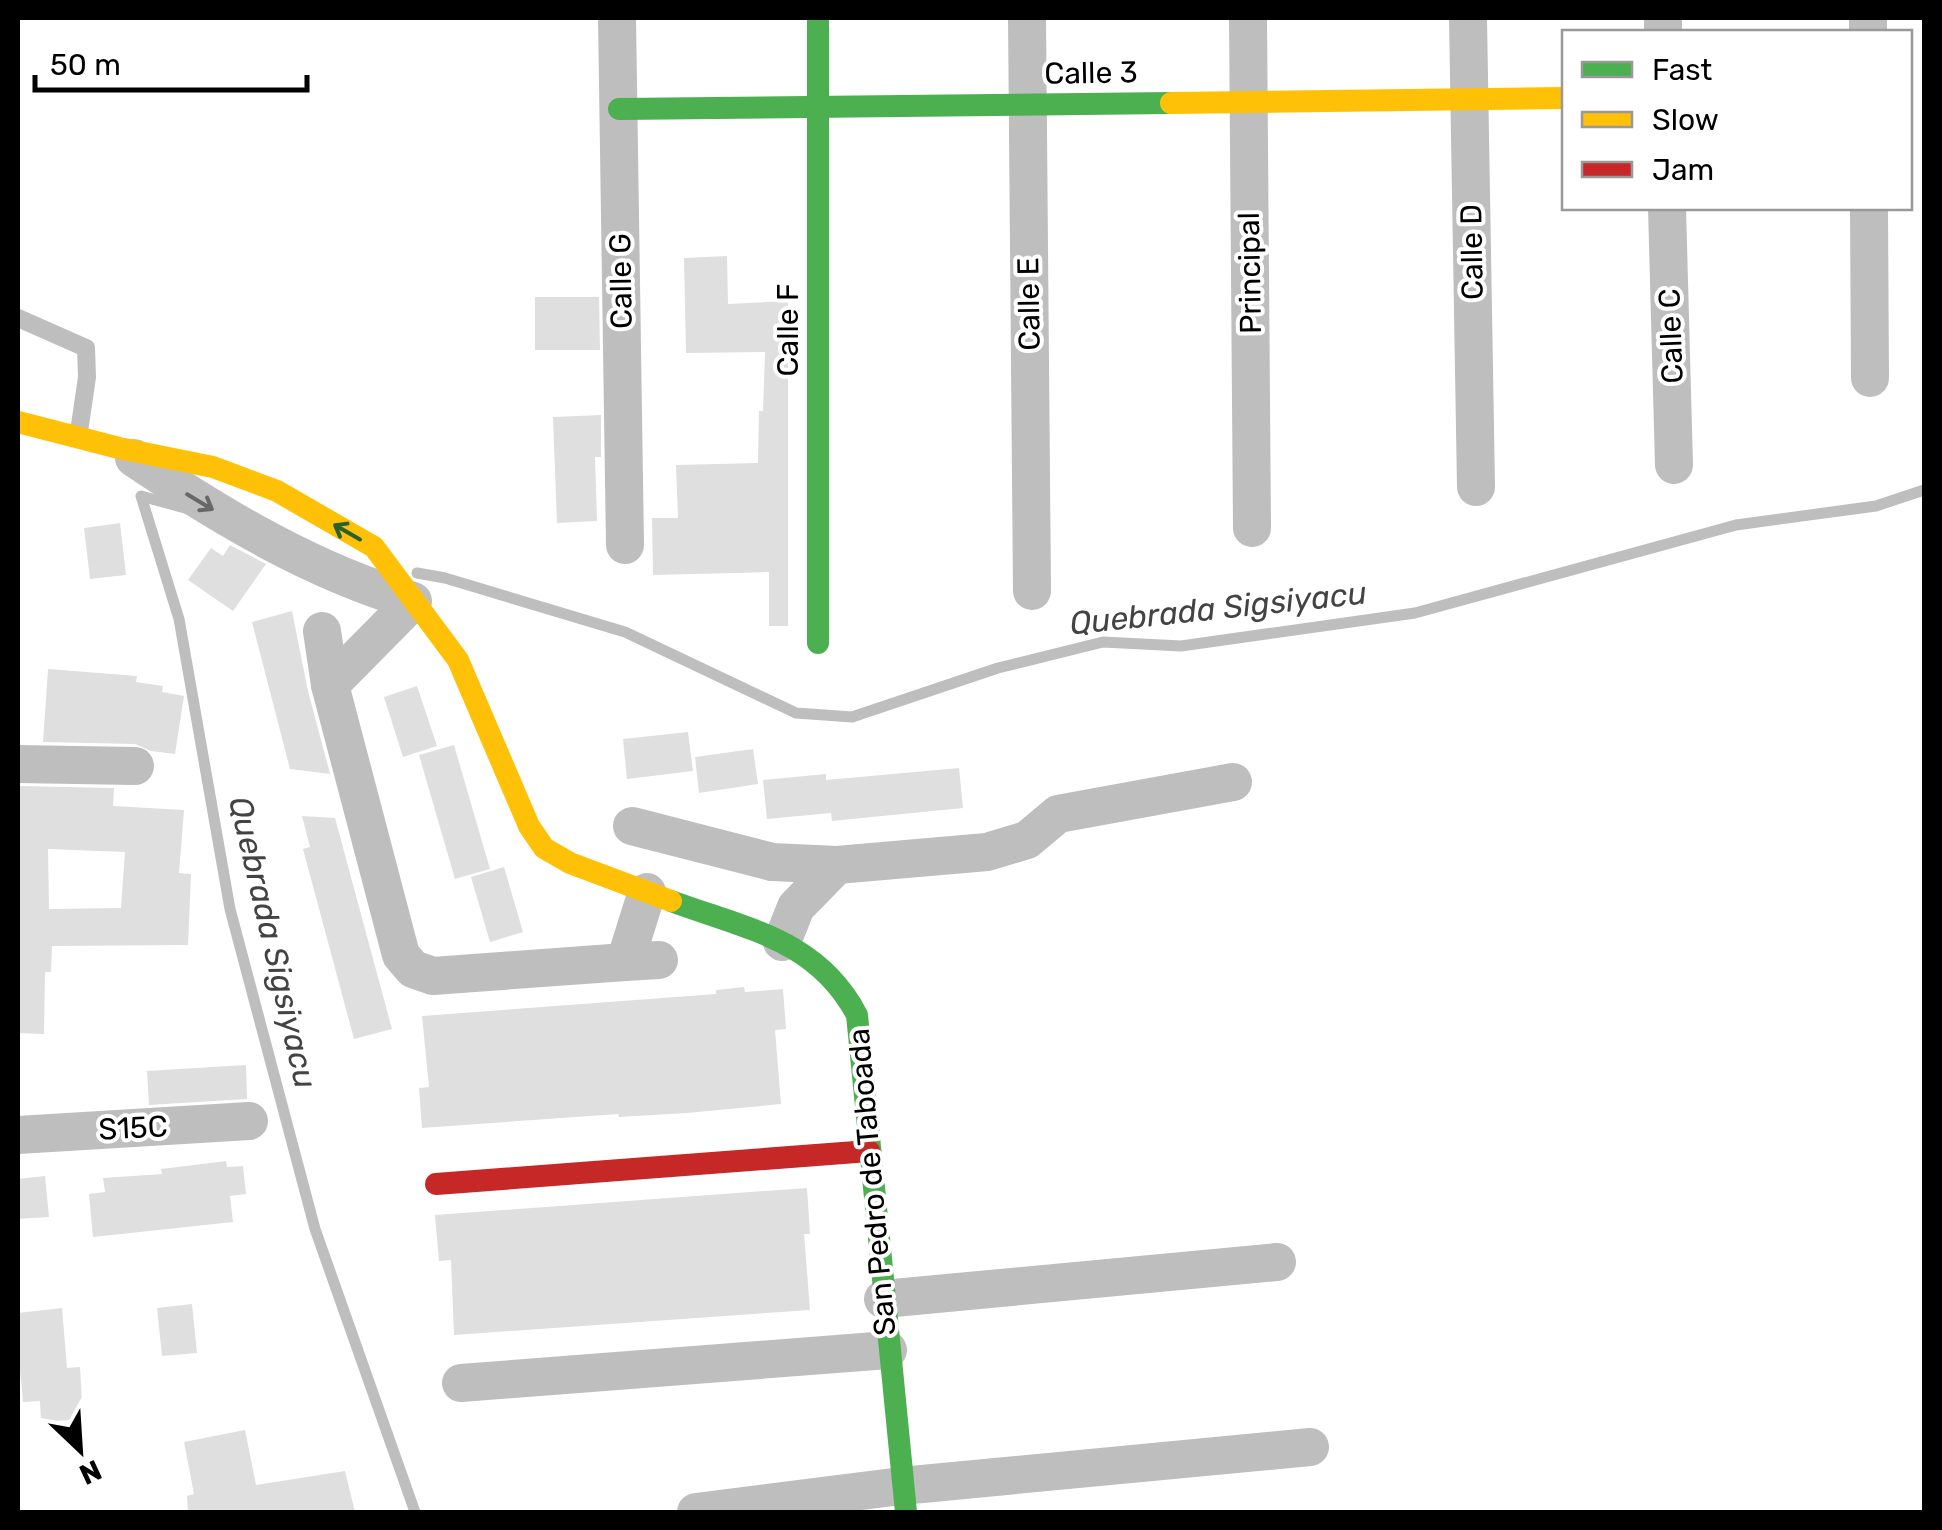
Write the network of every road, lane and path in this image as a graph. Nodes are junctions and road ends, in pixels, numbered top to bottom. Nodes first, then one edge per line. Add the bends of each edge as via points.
1 (617, 18) edge
2 (818, 18) edge
3 (1026, 18) edge
4 (1248, 18) edge
5 (1468, 18) edge
6 (1562, 98) edge
7 (1470, 99) junction
8 (1248, 101) junction
9 (1027, 104) junction
10 (818, 105) junction
11 (619, 109) junction
12 (1667, 210) edge
13 (1869, 210) edge
14 (18, 318) edge
15 (1870, 378) dead end
16 (18, 422) edge
17 (78, 438) junction
18 (119, 448) joint
19 (1674, 465) dead end
20 (1476, 487) dead end
21 (1252, 528) dead end
22 (625, 545) dead end
23 (1032, 591) dead end
24 (413, 601) junction
25 (322, 631) dead end
26 (818, 643) dead end
27 (330, 684) junction
28 (18, 764) edge
29 (135, 766) dead end
30 (1233, 782) dead end
31 (632, 826) dead end
32 (837, 865) junction
33 (647, 892) junction
34 (782, 942) junction
35 (250, 1122) dead end
36 (18, 1136) edge
37 (869, 1151) junction
38 (436, 1184) dead end
39 (1277, 1262) dead end
40 (883, 1299) junction
41 (888, 1350) junction
42 (460, 1383) dead end
43 (1310, 1448) dead end
44 (904, 1499) edge
45 (696, 1512) edge

1 - 11 street, Calle G
2 - 10 street, Calle F
3 - 9 street, Calle E
4 - 8 street, Principal
5 - 7 street, Calle D
6 - 7 street, Calle 3
7 - 8 street, Calle 3
7 - 20 street, Calle D
8 - 9 street, Calle 3
8 - 21 street, Principal
9 - 10 street, Calle 3
9 - 23 street, Calle E
10 - 11 street, Calle 3
10 - 26 street, Calle F
11 - 22 street, Calle G
12 - 19 street, Calle C
13 - 15 street
14 - 17 lane via 86,348
16 - 17 street
17 - 18 street
18 - 24 street via 247,528 360,586
24 - 27 street
24 - 33 street, San Pedro de Taboada via 458,660 544,848
25 - 27 street
27 - 33 street via 401,955 413,969 432,976 642,961
28 - 29 street
30 - 32 street via 1058,814 1026,840 987,852
31 - 32 street via 772,862
32 - 34 street via 796,906
33 - 34 street, San Pedro de Taboada
34 - 37 street, San Pedro de Taboada via 812,956 840,982 857,1015
35 - 36 street, S15C
37 - 38 street
37 - 40 street, San Pedro de Taboada
39 - 40 street
40 - 41 street, San Pedro de Taboada
41 - 42 street
41 - 44 street, San Pedro de Taboada
43 - 44 street
44 - 45 street

